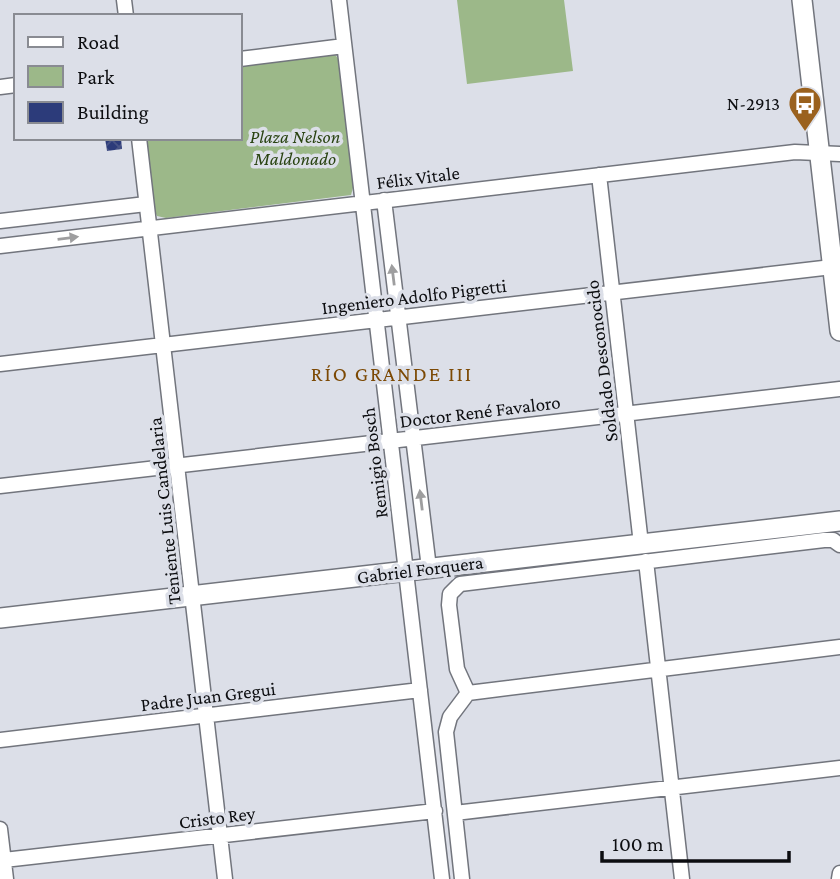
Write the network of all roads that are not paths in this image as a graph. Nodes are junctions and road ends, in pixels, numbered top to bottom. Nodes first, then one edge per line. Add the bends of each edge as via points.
1 (339, 0) edge
2 (802, 0) edge
3 (344, 47) junction
4 (242, 59) edge
5 (139, 140) edge
6 (819, 154) junction
7 (840, 154) edge
8 (599, 175) junction
9 (384, 200) junction
10 (362, 203) junction
11 (146, 204) junction
12 (0, 220) edge
13 (152, 228) junction
14 (0, 246) edge
15 (832, 267) junction
16 (612, 293) junction
17 (398, 318) junction
18 (376, 320) junction
19 (840, 331) edge
20 (165, 345) junction
21 (0, 364) edge
22 (840, 389) edge
23 (626, 414) junction
24 (413, 438) junction
25 (391, 441) junction
26 (178, 465) junction
27 (0, 486) edge
28 (840, 521) edge
29 (838, 544) edge
30 (643, 552) junction
31 (429, 568) junction
32 (407, 571) junction
33 (193, 596) junction
34 (0, 618) edge
35 (840, 647) edge
36 (658, 670) junction
37 (421, 690) junction
38 (468, 693) junction
39 (206, 716) junction
40 (0, 740) edge
41 (840, 768) edge
42 (672, 787) junction
43 (435, 811) junction
44 (454, 813) junction
45 (0, 829) edge
46 (220, 836) junction
47 (4, 860) junction
48 (840, 873) edge
49 (6, 879) edge
50 (225, 879) edge
51 (442, 879) edge
52 (462, 879) edge
53 (682, 879) edge
54 (839, 879) edge

1 - 3 street, Remigio Bosch
2 - 6 street
3 - 4 street
3 - 10 street, Remigio Bosch
5 - 11 street, Teniente Luis Candelaria
6 - 7 street, Félix Vitale
6 - 8 street, Félix Vitale via 794,152
6 - 15 street
8 - 9 street, Félix Vitale
8 - 16 street, Soldado Desconocido
9 - 10 street, Félix Vitale
17 -> 9 street
10 - 13 street, Félix Vitale
10 - 18 street, Remigio Bosch
11 - 12 street
11 - 13 street, Teniente Luis Candelaria
14 -> 13 street, Félix Vitale
13 - 20 street, Teniente Luis Candelaria
15 - 16 street, Ingeniero Adolfo Pigretti
15 - 19 street
16 - 17 street, Ingeniero Adolfo Pigretti
16 - 23 street, Soldado Desconocido
17 - 18 street, Ingeniero Adolfo Pigretti
17 - 24 street
18 - 20 street, Ingeniero Adolfo Pigretti
18 - 25 street, Remigio Bosch
20 - 21 street, Ingeniero Adolfo Pigretti
20 - 26 street, Teniente Luis Candelaria
22 - 23 street, Doctor René Favaloro
23 - 24 street, Doctor René Favaloro
23 - 30 street, Soldado Desconocido
24 - 25 street, Doctor René Favaloro
31 -> 24 street
25 - 26 street, Doctor René Favaloro
25 - 32 street, Remigio Bosch
26 - 27 street, Doctor René Favaloro
26 - 33 street, Teniente Luis Candelaria
28 - 30 street, Gabriel Forquera
29 - 30 street, Gabriel Forquera via 824,540
30 - 31 street, Gabriel Forquera
30 - 36 street, Soldado Desconocido
30 - 38 street, Gabriel Forquera via 468,582 452,590 449,604 457,669
31 - 32 street, Gabriel Forquera
32 - 33 street, Gabriel Forquera
32 - 37 street, Remigio Bosch
33 - 34 street, Gabriel Forquera
33 - 39 street, Teniente Luis Candelaria
35 - 36 street
36 - 38 street
36 - 42 street, Soldado Desconocido
37 - 39 street, Padre Juan Gregui
37 - 43 street, Remigio Bosch
38 - 44 street via 446,727
39 - 40 street, Padre Juan Gregui
39 - 46 street, Teniente Luis Candelaria
41 - 42 street
42 - 44 street
42 - 53 street, Soldado Desconocido
43 - 46 street, Cristo Rey
43 - 51 street, Remigio Bosch
44 - 52 street
45 - 47 street
46 - 47 street, Cristo Rey
46 - 50 street, Teniente Luis Candelaria
47 - 49 street
48 - 54 street

